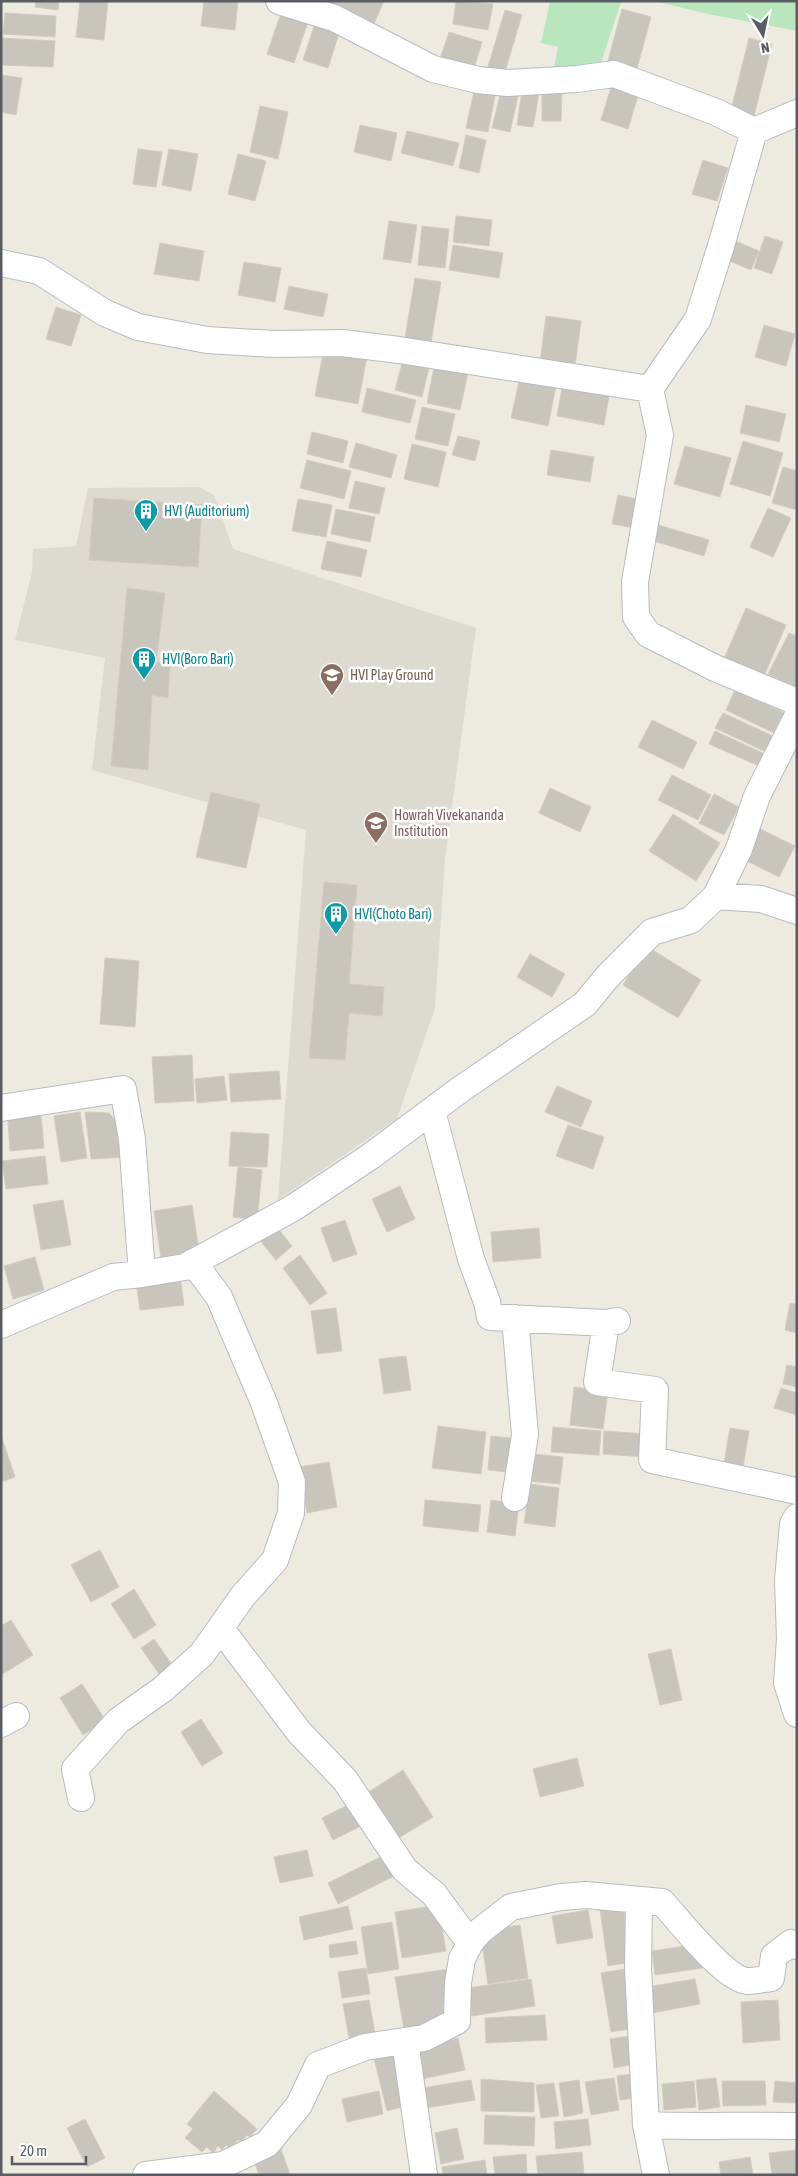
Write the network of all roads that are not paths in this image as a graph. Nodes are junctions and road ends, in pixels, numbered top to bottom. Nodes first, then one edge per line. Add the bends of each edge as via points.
1 (279, 1) edge
2 (797, 113) edge
3 (754, 131) junction
4 (1, 263) edge
5 (650, 389) junction
6 (797, 702) edge
7 (797, 717) edge
8 (716, 896) junction
9 (797, 911) edge
10 (1, 1108) edge
11 (432, 1111) junction
12 (193, 1262) junction
13 (142, 1274) junction
14 (515, 1318) junction
15 (1, 1325) edge
16 (797, 1491) edge
17 (515, 1498) dead end
18 (797, 1516) edge
19 (221, 1628) junction
20 (797, 1714) edge
21 (81, 1798) dead end
22 (639, 1900) junction
23 (470, 1943) junction
24 (797, 1946) edge
25 (405, 2041) junction
26 (646, 2125) junction
27 (797, 2126) edge
28 (201, 2171) edge
29 (146, 2175) edge
30 (424, 2175) edge
31 (656, 2175) edge

1 - 3 street via 334,18 432,69 508,84 614,74 716,112
2 - 3 street
3 - 5 street via 698,318
4 - 5 street via 39,271 105,313 138,327 198,339 342,344 399,350
5 - 6 street via 660,435 635,582 636,617 648,634 715,668
7 - 8 street via 756,796 739,849
8 - 9 street via 761,899
8 - 11 street via 692,920 652,932 585,1004
10 - 13 street via 123,1089 132,1140
11 - 12 street via 293,1208
11 - 14 street via 471,1259 490,1317
12 - 13 street
12 - 19 street via 227,1314 292,1482 291,1513 274,1560
13 - 15 street via 113,1277
14 - 16 street via 612,1322 597,1382 655,1390 652,1460
14 - 17 street via 525,1435
18 - 20 street via 793,1524 788,1580 790,1639 786,1683
19 - 21 street via 202,1654 163,1689 118,1721 75,1770
19 - 23 street via 299,1732 344,1780 405,1870 434,1894
22 - 23 street via 586,1895 511,1907
22 - 24 street via 662,1902 720,1966 746,1981 771,1978 774,1956 791,1943
22 - 26 street via 638,1968
23 - 25 street via 462,1959 458,1983 457,2021 424,2038
25 - 28 street via 365,2047 318,2065 299,2105 268,2144 223,2165
25 - 30 street
26 - 27 street
26 - 31 street
28 - 29 street

